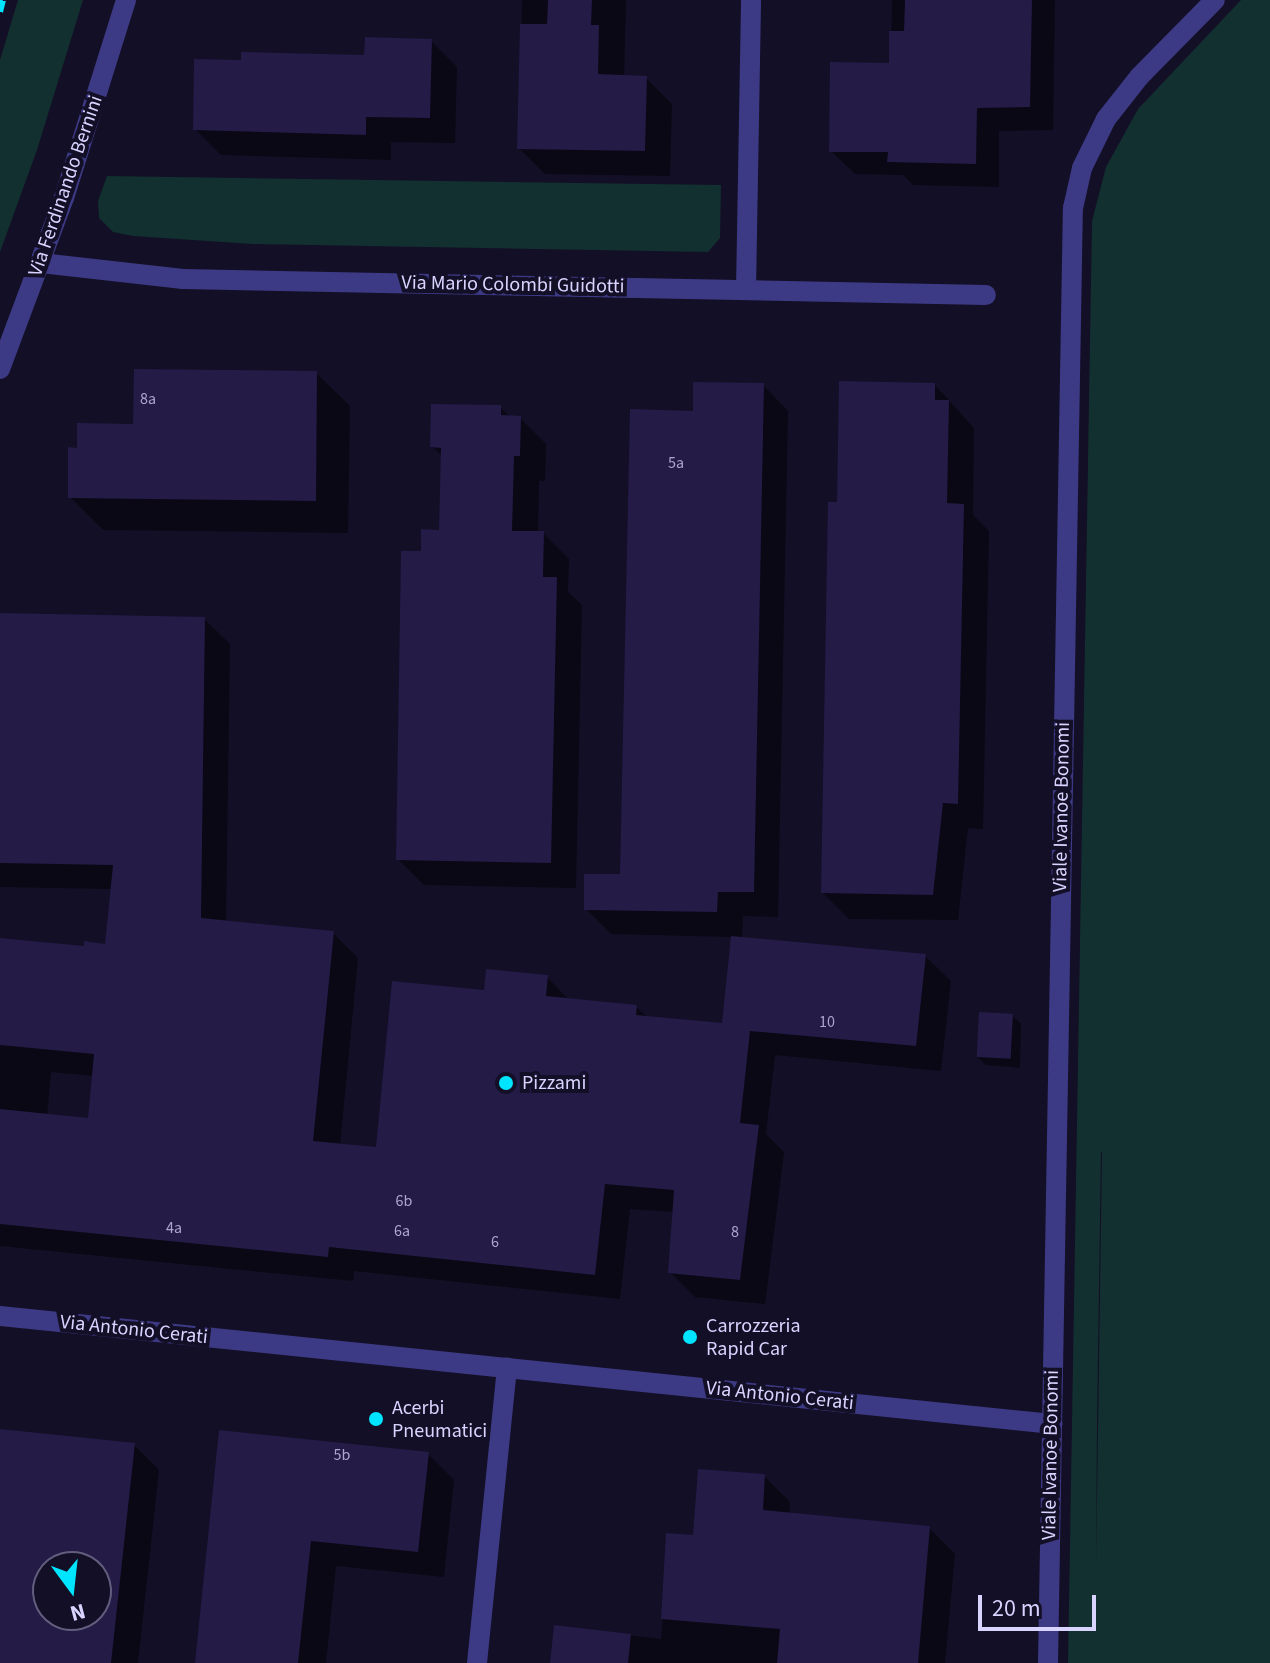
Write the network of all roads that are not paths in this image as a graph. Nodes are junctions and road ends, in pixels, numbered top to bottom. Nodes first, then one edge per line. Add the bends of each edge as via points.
1 (126, 0) edge
2 (751, 0) edge
3 (1215, 0) edge
4 (41, 263) junction
5 (746, 290) junction
6 (986, 295) dead end
7 (0, 369) edge
8 (0, 1316) edge
9 (507, 1368) junction
10 (1052, 1424) junction
11 (477, 1663) edge
12 (1048, 1663) edge

1 - 4 street, Via Ferdinando Bernini
2 - 5 street
3 - 10 street, Viale Ivanoe Bonomi via 1149,66 1106,119 1082,168 1073,208
4 - 5 street, Via Mario Colombi Guidotti via 183,279
4 - 7 street, Via Ferdinando Bernini
5 - 6 street, Via Mario Colombi Guidotti
8 - 9 street, Via Antonio Cerati
9 - 10 street, Via Antonio Cerati
9 - 11 street
10 - 12 street, Viale Ivanoe Bonomi

